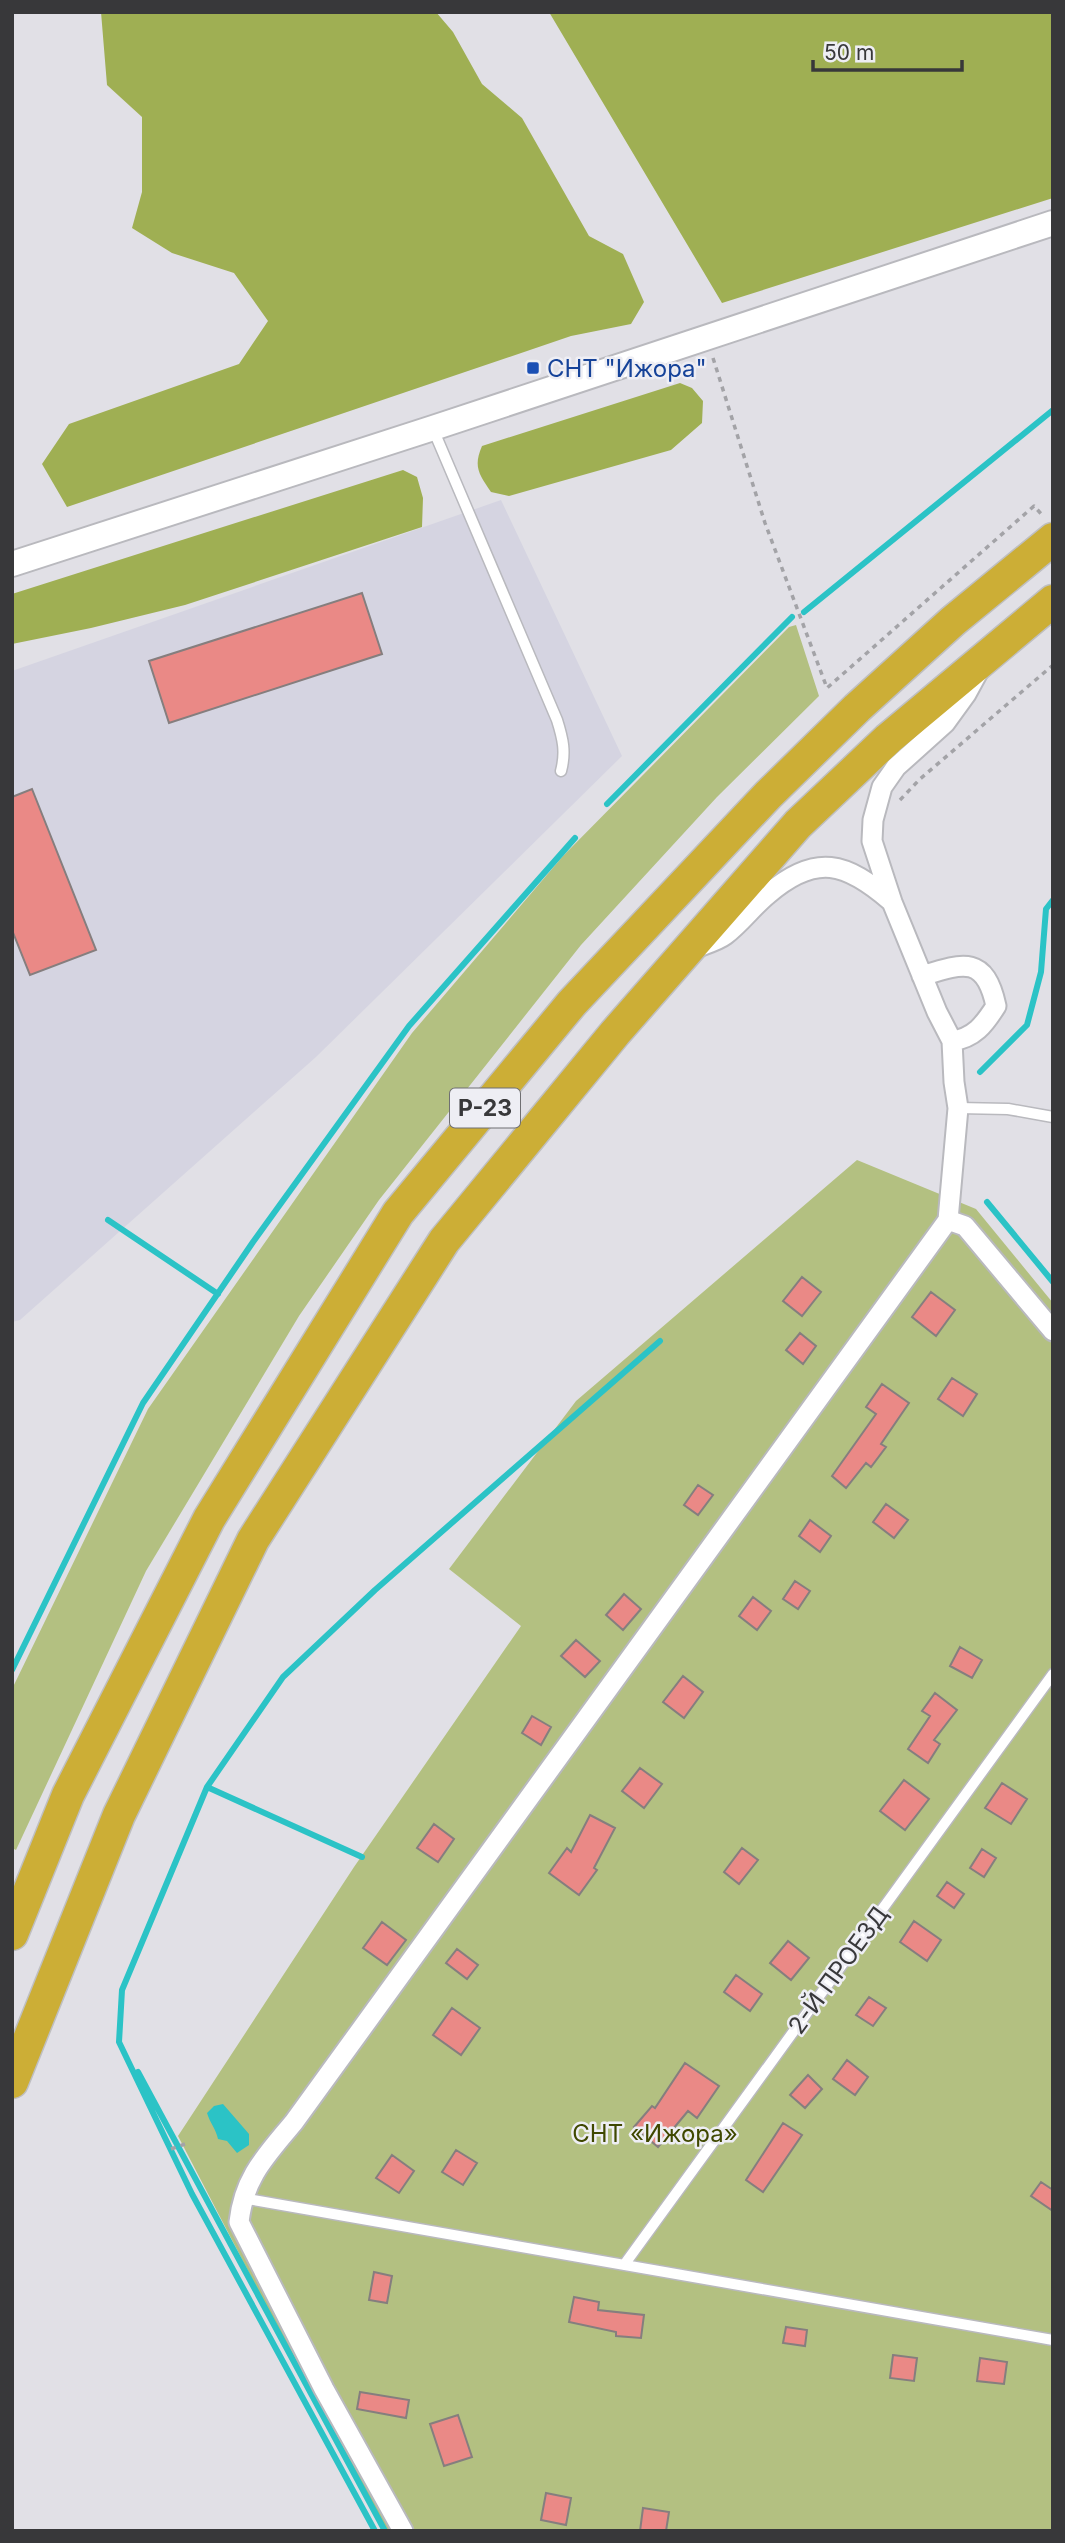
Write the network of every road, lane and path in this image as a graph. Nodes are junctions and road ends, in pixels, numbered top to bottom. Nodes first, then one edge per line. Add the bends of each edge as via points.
1 (1053, 223) edge
2 (707, 338) junction
3 (433, 428) junction
4 (1034, 506) dead end
5 (1053, 539) edge
6 (12, 564) edge
7 (1053, 601) edge
8 (985, 657) junction
9 (1053, 665) edge
10 (561, 771) dead end
11 (895, 807) dead end
12 (892, 902) junction
13 (682, 954) junction
14 (922, 976) junction
15 (952, 1041) junction
16 (958, 1108) junction
17 (1053, 1117) edge
18 (948, 1220) junction
19 (1053, 1331) edge
20 (1053, 1674) edge
21 (12, 1934) edge
22 (12, 2082) edge
23 (185, 2144) dead end
24 (171, 2149) dead end
25 (242, 2198) junction
26 (624, 2266) junction
27 (1053, 2340) edge
28 (403, 2531) edge

1 - 2 street
2 - 3 street
2 - 4 path via 765,523 827,688
3 - 6 street
3 - 10 lane via 557,720 564,740
5 - 21 highway, Р-23 via 943,630 768,795 572,1003 398,1213 209,1519 68,1795
7 - 8 highway, Р-23
8 - 12 street via 945,723 896,767 879,796 872,841
8 - 13 highway, Р-23 via 888,738 798,824
9 - 11 path via 920,779
12 - 13 street via 843,869 809,868 768,894 724,936
12 - 14 street
13 - 22 highway, Р-23 via 444,1241 253,1540 119,1815
14 - 15 street
14 - 15 street via 962,966 975,968 991,984 996,1006 987,1021 964,1040
15 - 16 street
16 - 17 lane via 1008,1109
16 - 18 street
18 - 19 street via 965,1226
18 - 25 street via 302,2111 257,2166
20 - 26 lane, 2-Й ПРОЕЗД
23 - 24 path
25 - 26 lane
25 - 28 street via 239,2222
26 - 27 lane

